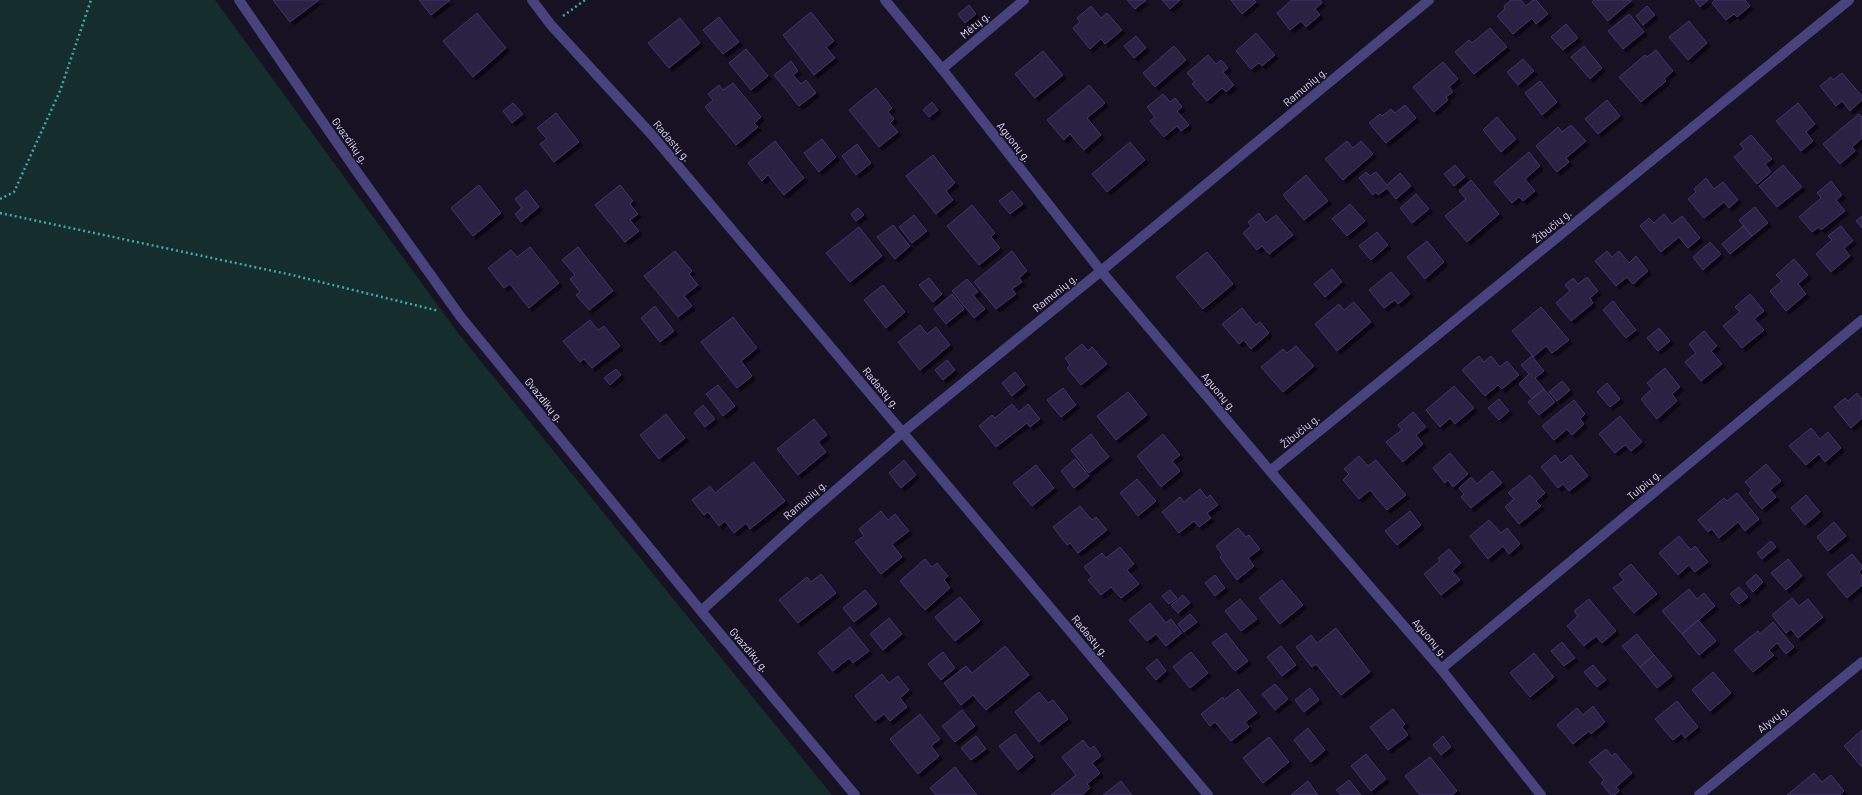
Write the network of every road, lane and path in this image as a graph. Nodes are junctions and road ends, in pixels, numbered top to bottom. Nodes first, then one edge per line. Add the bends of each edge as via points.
1 (91, 0) edge
2 (239, 0) edge
3 (532, 0) edge
4 (585, 0) edge
5 (885, 0) edge
6 (1024, 0) edge
7 (1430, 0) edge
8 (1849, 0) edge
9 (551, 25) junction
10 (942, 69) junction
11 (0, 199) edge
12 (0, 213) edge
13 (1101, 271) junction
14 (460, 316) junction
15 (1862, 320) edge
16 (902, 432) junction
17 (1270, 471) junction
18 (701, 611) junction
19 (1862, 662) edge
20 (1441, 669) junction
21 (855, 795) edge
22 (1208, 795) edge
23 (1541, 795) edge
24 (1699, 795) edge

1 - 11 path via 60,91 14,192
2 - 14 street, Gvazdikų g.
3 - 9 street, Radastų g.
4 - 9 path
5 - 10 street, Aguonų g.
6 - 10 street, Mėtų g.
7 - 13 street, Ramunių g.
8 - 17 street, Žibučių g.
9 - 16 street, Radastų g. via 652,135
10 - 13 street, Aguonų g.
12 - 14 path via 292,274
13 - 16 street, Ramunių g.
13 - 17 street, Aguonų g.
14 - 18 street, Gvazdikų g.
15 - 20 street, Tulpių g.
16 - 18 street, Ramunių g.
16 - 22 street, Radastų g.
17 - 20 street, Aguonų g.
18 - 21 street, Gvazdikų g.
19 - 24 street, Alyvų g.
20 - 23 street, Aguonų g.

